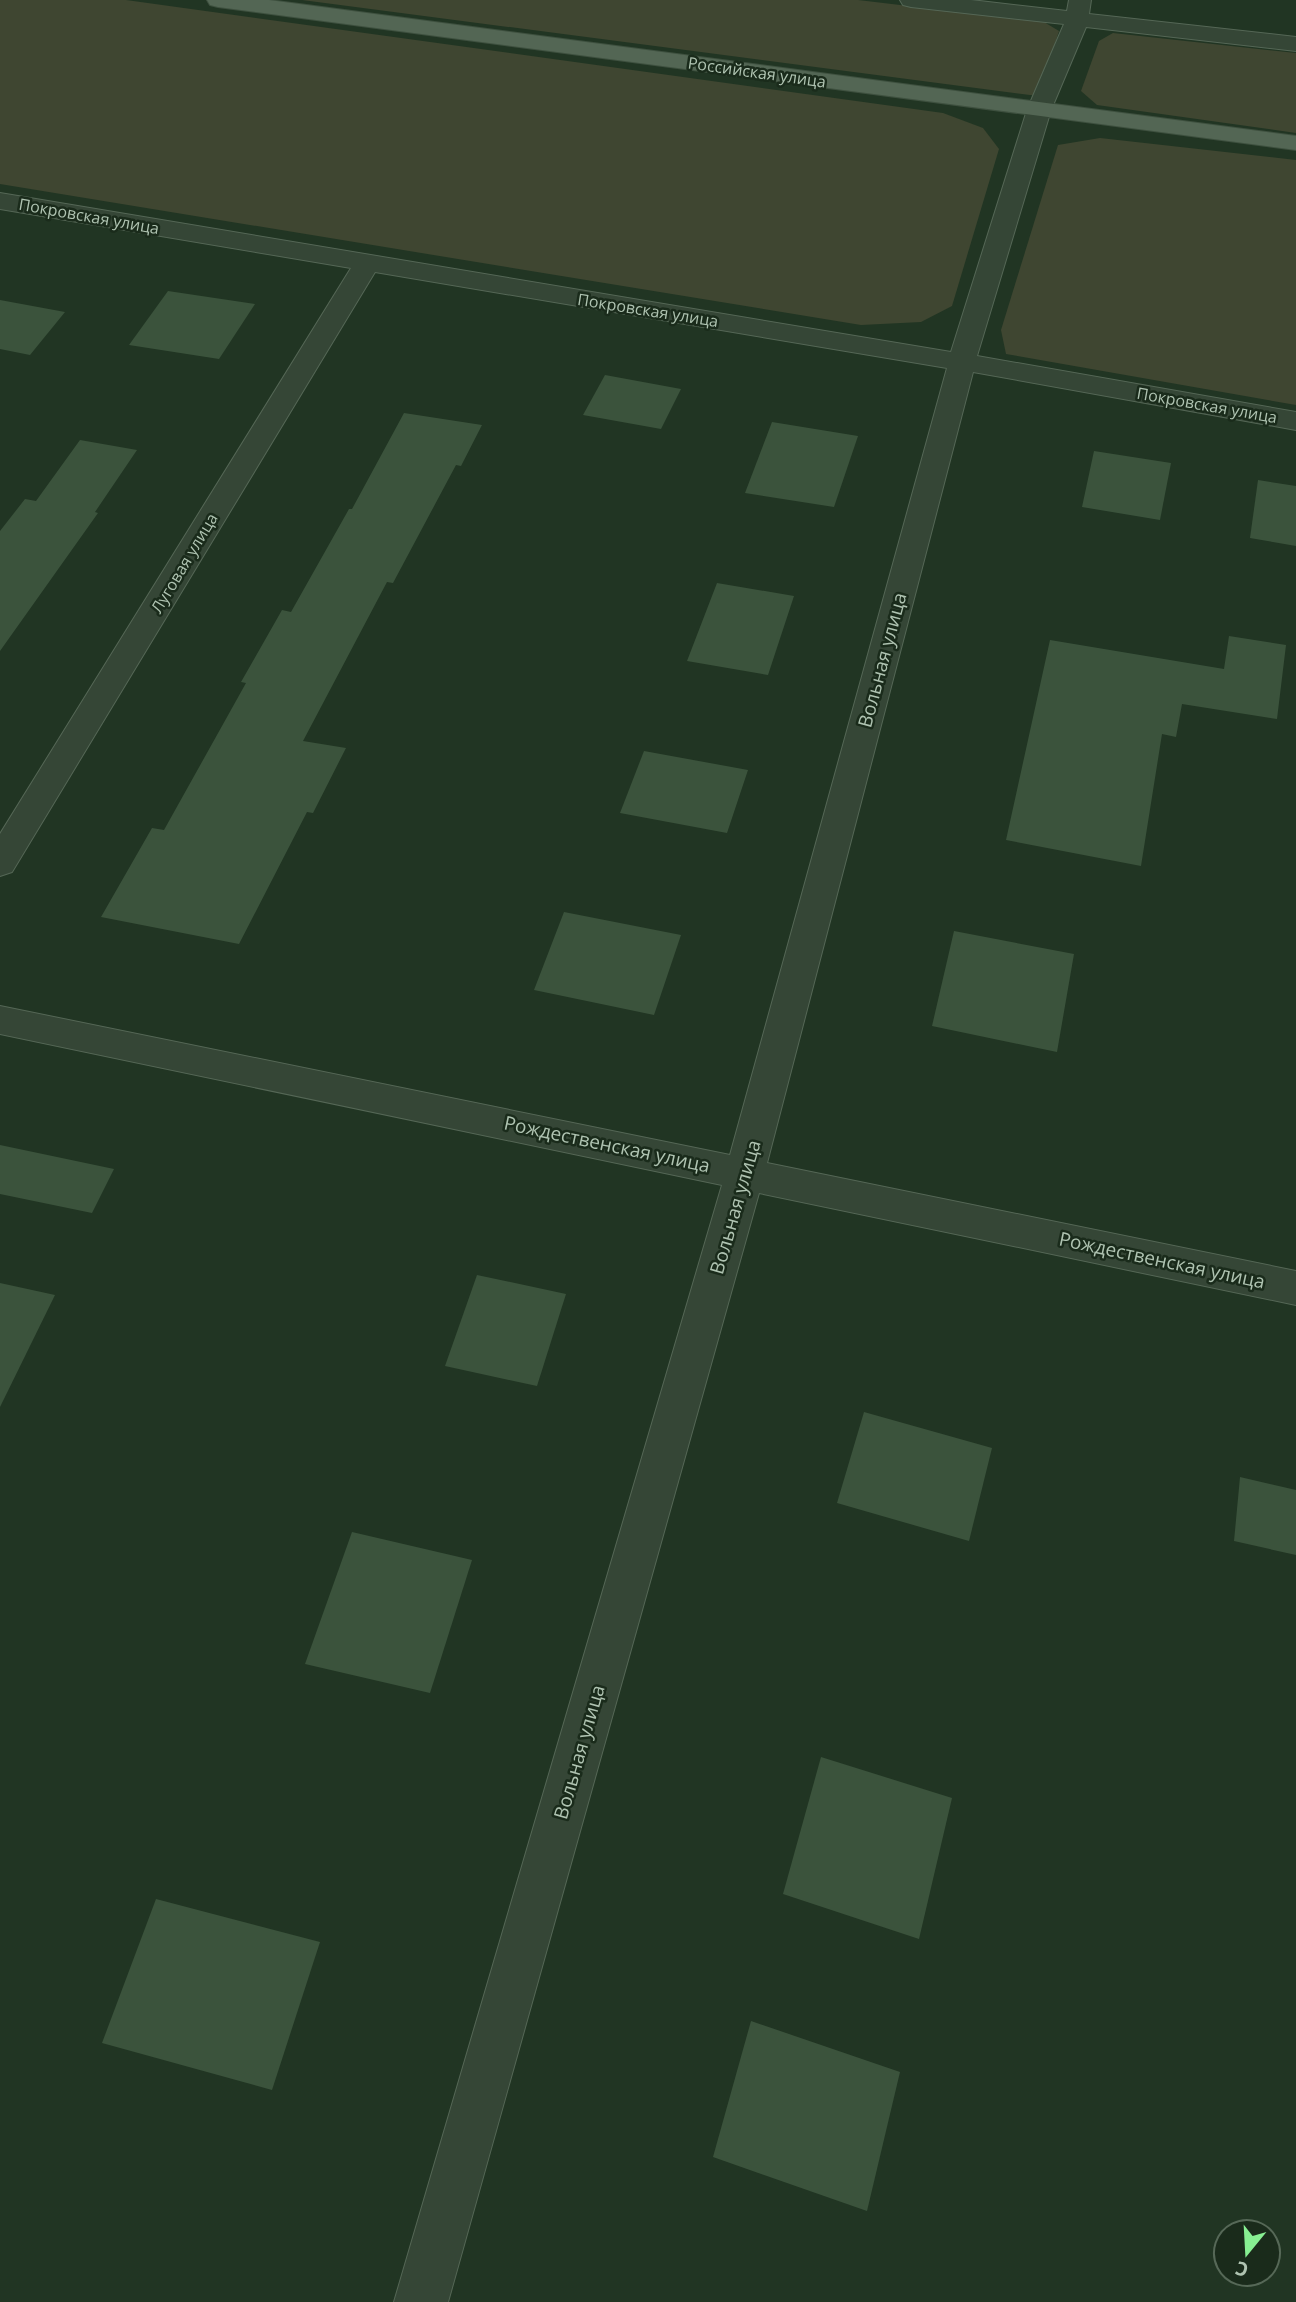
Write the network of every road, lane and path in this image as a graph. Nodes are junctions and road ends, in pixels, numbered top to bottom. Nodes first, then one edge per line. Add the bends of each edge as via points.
1 (218, 0) edge
2 (911, 0) edge
3 (1079, 10) edge
4 (1296, 44) edge
5 (1039, 110) junction
6 (1296, 143) edge
7 (0, 201) edge
8 (368, 263) junction
9 (962, 362) junction
10 (1296, 421) edge
11 (0, 863) edge
12 (0, 1020) edge
13 (745, 1173) junction
14 (1296, 1288) edge
15 (421, 2302) edge

1 - 5 main road, Российская улица
2 - 3 street
3 - 4 street
3 - 5 street, Вольная улица
5 - 6 main road, Российская улица
5 - 9 street, Вольная улица
7 - 8 street, Покровская улица
8 - 9 street, Покровская улица
8 - 11 street, Луговая улица
9 - 10 street, Покровская улица
9 - 13 street, Вольная улица
12 - 13 street, Рождественская улица
13 - 14 street, Рождественская улица
13 - 15 street, Вольная улица

